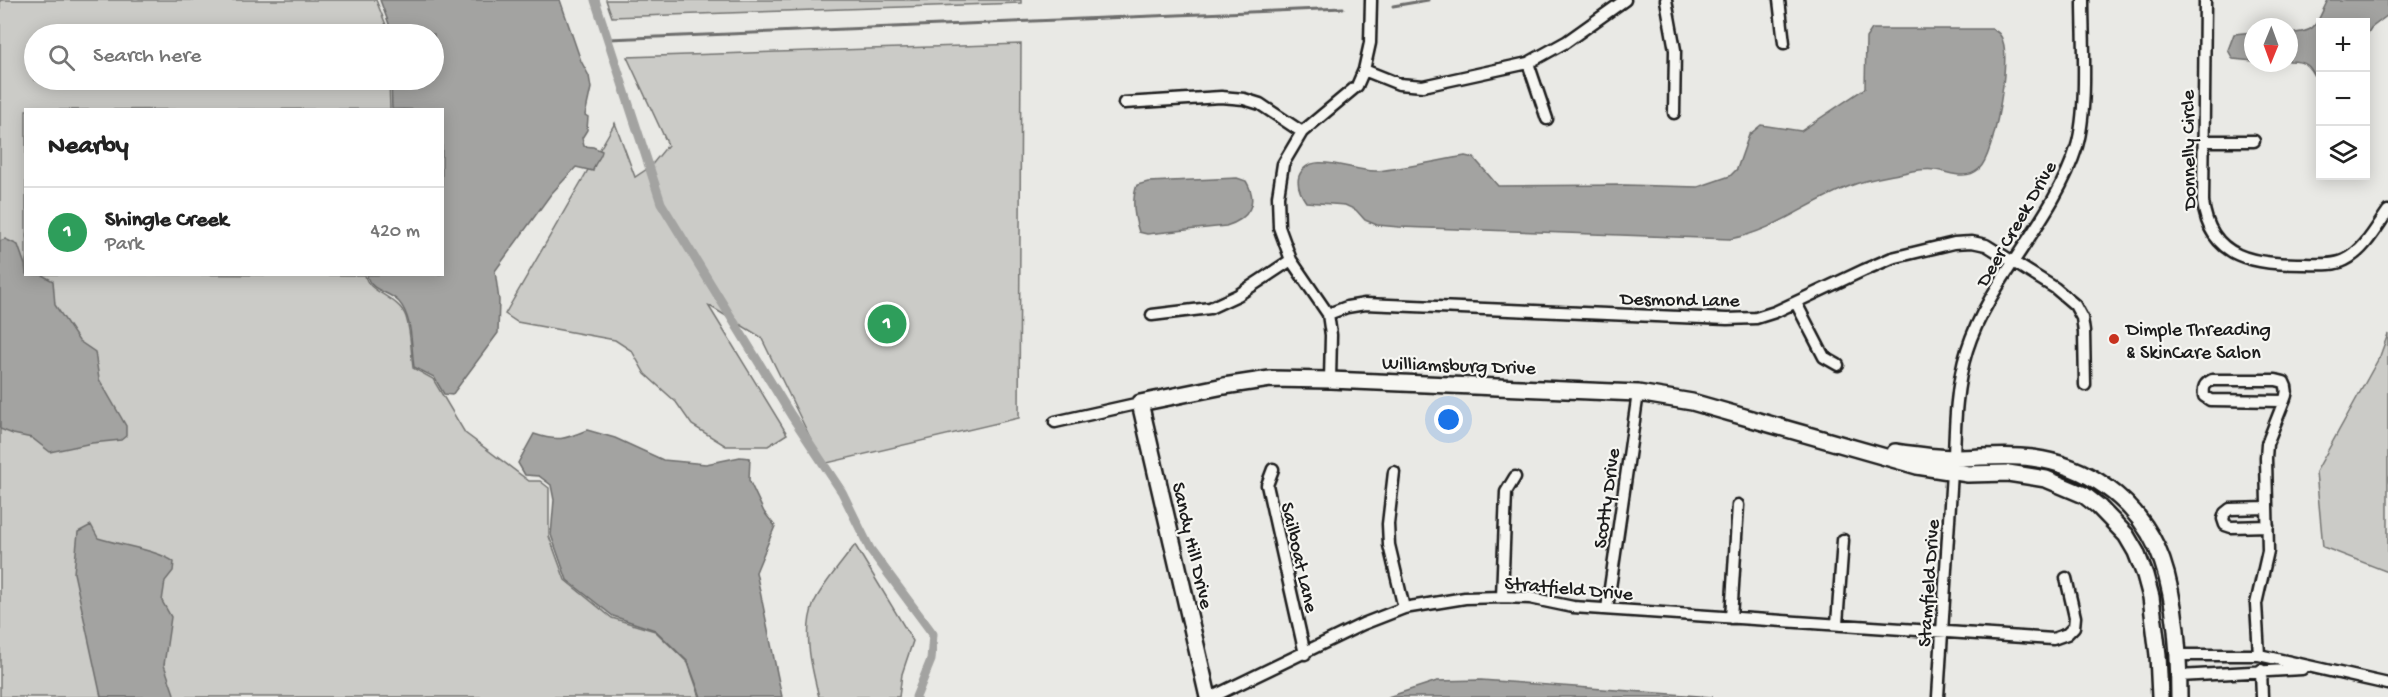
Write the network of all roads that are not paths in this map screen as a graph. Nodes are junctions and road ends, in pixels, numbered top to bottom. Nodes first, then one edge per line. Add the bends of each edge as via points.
1 (1371, 0) edge
2 (1625, 0) edge
3 (1666, 0) edge
4 (1779, 0) edge
5 (2084, 0) edge
6 (2205, 0) edge
7 (1784, 43) dead end
8 (1528, 63) junction
9 (1364, 70) junction
10 (1124, 103) dead end
11 (1674, 113) dead end
12 (1547, 118) dead end
13 (1302, 132) junction
14 (2204, 141) junction
15 (2254, 141) dead end
16 (2388, 211) edge
17 (1291, 260) junction
18 (2014, 263) junction
19 (1796, 303) junction
20 (1328, 314) junction
21 (1152, 315) dead end
22 (1839, 365) dead end
23 (1330, 380) junction
24 (2085, 384) dead end
25 (1638, 393) junction
26 (2284, 401) junction
27 (1140, 403) junction
28 (1055, 422) dead end
29 (1953, 465) junction
30 (1273, 469) dead end
31 (1394, 472) dead end
32 (1515, 477) dead end
33 (1738, 505) dead end
34 (2267, 508) junction
35 (2268, 526) junction
36 (1843, 540) dead end
37 (2066, 578) dead end
38 (1502, 597) junction
39 (1404, 608) junction
40 (1607, 609) junction
41 (1731, 618) junction
42 (1837, 624) junction
43 (1942, 632) junction
44 (1305, 654) junction
45 (2178, 655) junction
46 (2259, 655) junction
47 (2320, 669) junction
48 (2261, 670) junction
49 (2180, 676) junction
50 (2388, 684) edge
51 (1210, 697) edge
52 (1938, 697) edge
53 (2160, 697) edge
54 (2180, 697) edge
55 (2262, 697) edge

1 - 9 street via 1370,43
2 - 8 street via 1566,42
3 - 11 street via 1675,50
4 - 7 street
5 - 18 street, Deer Creek Drive via 2083,98 2077,144 2061,187
6 - 14 street, Donnelly Circle
8 - 9 street via 1423,86 1400,84
8 - 12 street
9 - 13 street via 1357,86
10 - 13 street via 1244,99 1260,104
13 - 17 street via 1282,164 1278,196 1279,227
14 - 15 street
14 - 16 street, Donnelly Circle via 2205,218 2215,237 2244,259 2271,264 2330,264 2345,260 2360,249
17 - 20 street
17 - 21 street via 1238,295 1210,308
18 - 19 street, Desmond Lane via 1986,245 1954,243 1893,258
18 - 24 street, Desmond Lane via 2075,305 2083,325
18 - 29 street, Deer Creek Drive via 1982,315 1967,349 1955,414
19 - 20 street, Desmond Lane via 1756,318 1727,320 1365,304
19 - 22 street via 1824,357
20 - 23 street
23 - 25 street, Williamsburg Drive
23 - 27 street, Williamsburg Drive via 1270,379
25 - 29 street, Williamsburg Drive via 1692,402 1859,448
25 - 40 street, Scotty Drive
26 - 26 street via 2287,388 2277,380 2212,380 2203,389 2210,400
26 - 34 street via 2267,444
27 - 28 street, Williamsburg Drive
27 - 51 street, Sandy Hill Drive
29 - 43 street, Stamfield Drive
29 - 45 street via 2009,456 2054,461 2097,480 2114,493 2157,548 2169,590
29 - 53 street via 1968,474 2046,479 2084,495 2113,519 2136,552 2145,575 2154,619
30 - 44 street, Sailboat Lane via 1267,485
31 - 39 street via 1389,545
32 - 38 street via 1506,492
33 - 41 street
34 - 35 street
34 - 35 street via 2230,510 2223,519 2231,527
35 - 46 street via 2267,558 2256,604
36 - 42 street
37 - 43 street, Stratfield Drive via 2075,617 2074,627 2067,634 2052,639
38 - 39 street, Stratfield Drive via 1465,598
38 - 40 street, Stratfield Drive
39 - 44 street, Stratfield Drive
40 - 41 street, Stratfield Drive
41 - 42 street, Stratfield Drive
42 - 43 street, Stratfield Drive
43 - 52 street, Stamfield Drive
44 - 51 street, Stratfield Drive
45 - 46 street
45 - 49 street
46 - 47 street
47 - 48 street
47 - 50 street
48 - 49 street
48 - 55 street
49 - 54 street

